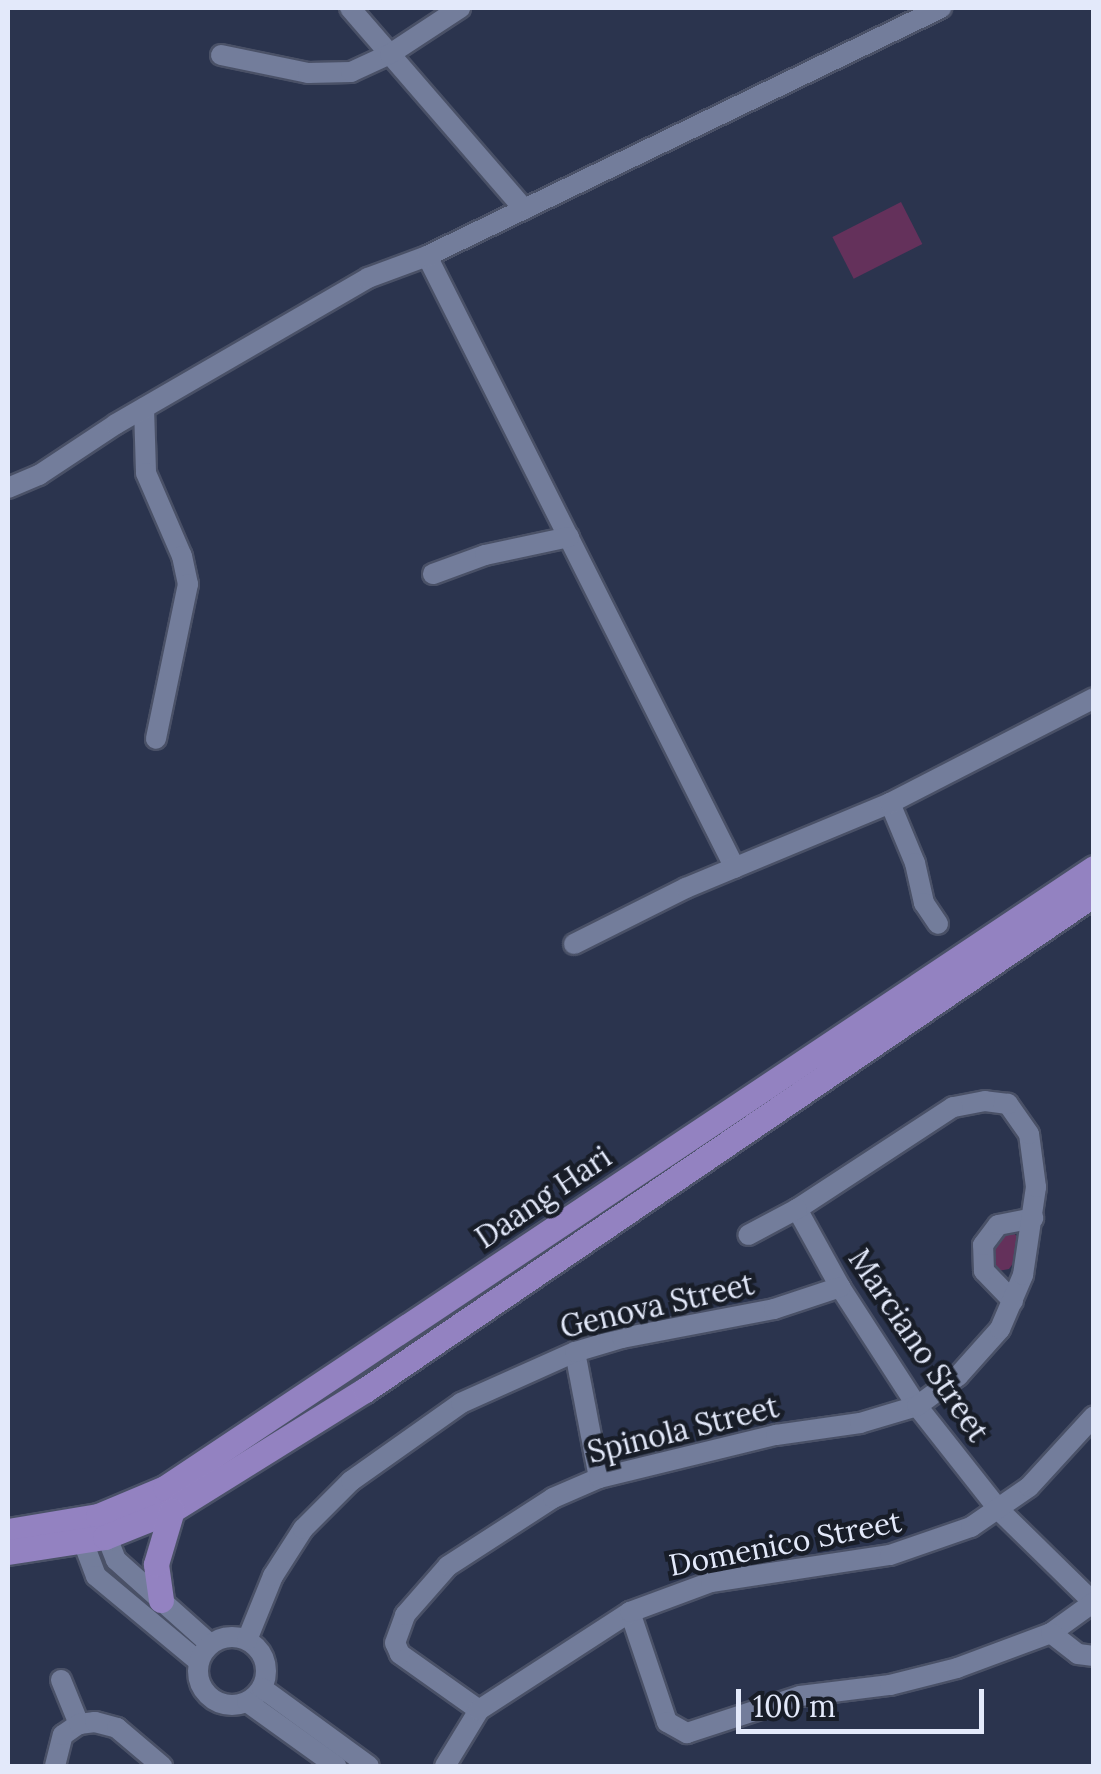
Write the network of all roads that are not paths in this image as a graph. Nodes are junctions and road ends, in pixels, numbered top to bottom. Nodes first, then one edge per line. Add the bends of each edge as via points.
1 (350, 8) edge
2 (460, 8) edge
3 (938, 8) edge
4 (390, 54) junction
5 (221, 55) dead end
6 (524, 209) junction
7 (428, 256) junction
8 (144, 408) junction
9 (8, 488) edge
10 (569, 537) junction
11 (433, 574) dead end
12 (1094, 698) edge
13 (156, 739) dead end
14 (890, 804) junction
15 (736, 868) junction
16 (1094, 868) edge
17 (1094, 894) edge
18 (938, 924) dead end
19 (574, 944) dead end
20 (732, 1123) junction
21 (797, 1209) junction
22 (1033, 1218) junction
23 (748, 1235) dead end
24 (840, 1288) junction
25 (1013, 1302) junction
26 (575, 1352) junction
27 (917, 1406) junction
28 (1094, 1416) edge
29 (599, 1478) junction
30 (172, 1510) junction
31 (999, 1510) junction
32 (90, 1528) junction
33 (8, 1530) edge
34 (8, 1552) edge
35 (161, 1600) junction
36 (1093, 1602) edge
37 (630, 1612) junction
38 (1051, 1633) junction
39 (246, 1640) junction
40 (204, 1653) junction
41 (1094, 1656) edge
42 (61, 1680) dead end
43 (255, 1695) junction
44 (479, 1710) junction
45 (79, 1724) junction
46 (457, 1761) edge
47 (55, 1766) edge
48 (162, 1766) edge
49 (336, 1766) edge
50 (369, 1766) edge

1 - 4 street
2 - 4 street
3 - 6 street
4 - 5 street via 351,72 308,73
4 - 6 street
6 - 7 street
7 - 8 street via 368,278
7 - 10 street
8 - 9 street
8 - 13 street via 146,473 188,584
10 - 11 street
10 - 15 street
12 - 14 street
14 - 15 street
14 - 18 street
15 - 19 street
16 - 20 main road, Daang Hari
17 - 20 main road, Daang Hari
20 - 30 main road, Daang Hari via 365,1390
20 - 32 main road, Daang Hari via 165,1488
21 - 22 street, Spinola Street via 952,1107 986,1100 1008,1104 1029,1134
21 - 23 street, Spinola Street
21 - 24 street, Marciano Street
22 - 25 street, Spinola Street
22 - 25 street via 998,1225 983,1245 984,1271
24 - 26 street, Genova Street via 774,1310
24 - 27 street, Marciano Street
25 - 27 street, Spinola Street via 983,1350
26 - 29 street
26 - 39 street, Genova Street via 462,1403 351,1481 303,1528
27 - 29 street, Spinola Street
27 - 31 street, Marciano Street
28 - 31 street, Domenico Street via 1055,1463
29 - 44 street, Spinola Street via 507,1524 448,1566 404,1615 395,1644 400,1654
30 - 32 main road, Daang Hari
30 - 35 main road via 156,1564
31 - 36 street, Marciano Street
31 - 37 street, Domenico Street via 971,1527 890,1555 711,1582
32 - 33 main road, Daang Hari
32 - 34 main road, Daang Hari
32 - 35 street
32 - 40 street via 96,1576
35 - 40 street
36 - 38 street
37 - 38 street via 661,1710 676,1731 687,1733 800,1696 926,1678
37 - 44 street, Domenico Street
38 - 41 street via 1078,1654
39 - 40 street via 228,1636
39 - 43 street via 264,1660
40 - 43 street via 200,1684 206,1694 225,1705
42 - 45 street
43 - 49 street
43 - 50 street
44 - 46 street, Domenico Street
45 - 47 street via 63,1735
45 - 48 street via 116,1728

